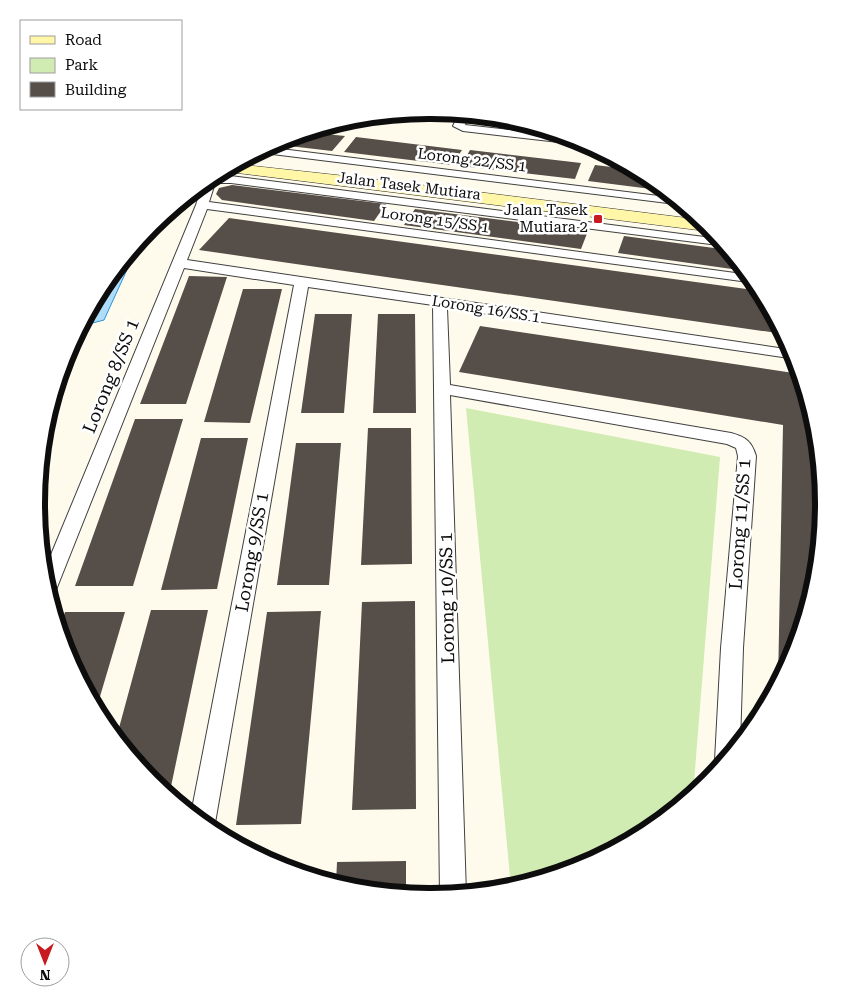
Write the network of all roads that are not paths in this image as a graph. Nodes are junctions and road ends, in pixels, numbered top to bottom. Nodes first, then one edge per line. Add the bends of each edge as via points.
1 (461, 120) edge
2 (551, 138) edge
3 (274, 152) edge
4 (252, 163) edge
5 (239, 169) edge
6 (223, 179) edge
7 (207, 190) edge
8 (667, 200) edge
9 (406, 202) junction
10 (202, 205) junction
11 (686, 216) edge
12 (696, 225) edge
13 (610, 228) junction
14 (387, 230) junction
15 (710, 240) edge
16 (601, 259) junction
17 (178, 263) junction
18 (742, 278) edge
19 (302, 281) junction
20 (440, 302) junction
21 (785, 354) edge
22 (442, 389) junction
23 (52, 578) edge
24 (728, 747) edge
25 (204, 815) edge
26 (453, 888) edge

1 - 2 street via 458,126 463,128
3 - 8 street, Lorong 22/SS 1
4 - 11 street
5 - 12 street
6 - 9 street, Jalan Tasek Mutiara
7 - 10 street, Lorong 8/SS 1
9 - 13 street, Jalan Tasek Mutiara
9 - 14 street
10 - 14 street, Lorong 15/SS 1
10 - 17 street, Lorong 8/SS 1
13 - 15 street, Jalan Tasek Mutiara
13 - 16 street
14 - 16 street, Lorong 15/SS 1
16 - 18 street, Lorong 15/SS 1
17 - 19 street, Lorong 16/SS 1
17 - 23 street, Lorong 8/SS 1
19 - 20 street, Lorong 16/SS 1
19 - 25 street, Lorong 9/SS 1
20 - 21 street, Lorong 16/SS 1
20 - 22 street, Lorong 10/SS 1
22 - 24 street, Lorong 11/SS 1 via 731,439 744,445 747,456
22 - 26 street, Lorong 10/SS 1

